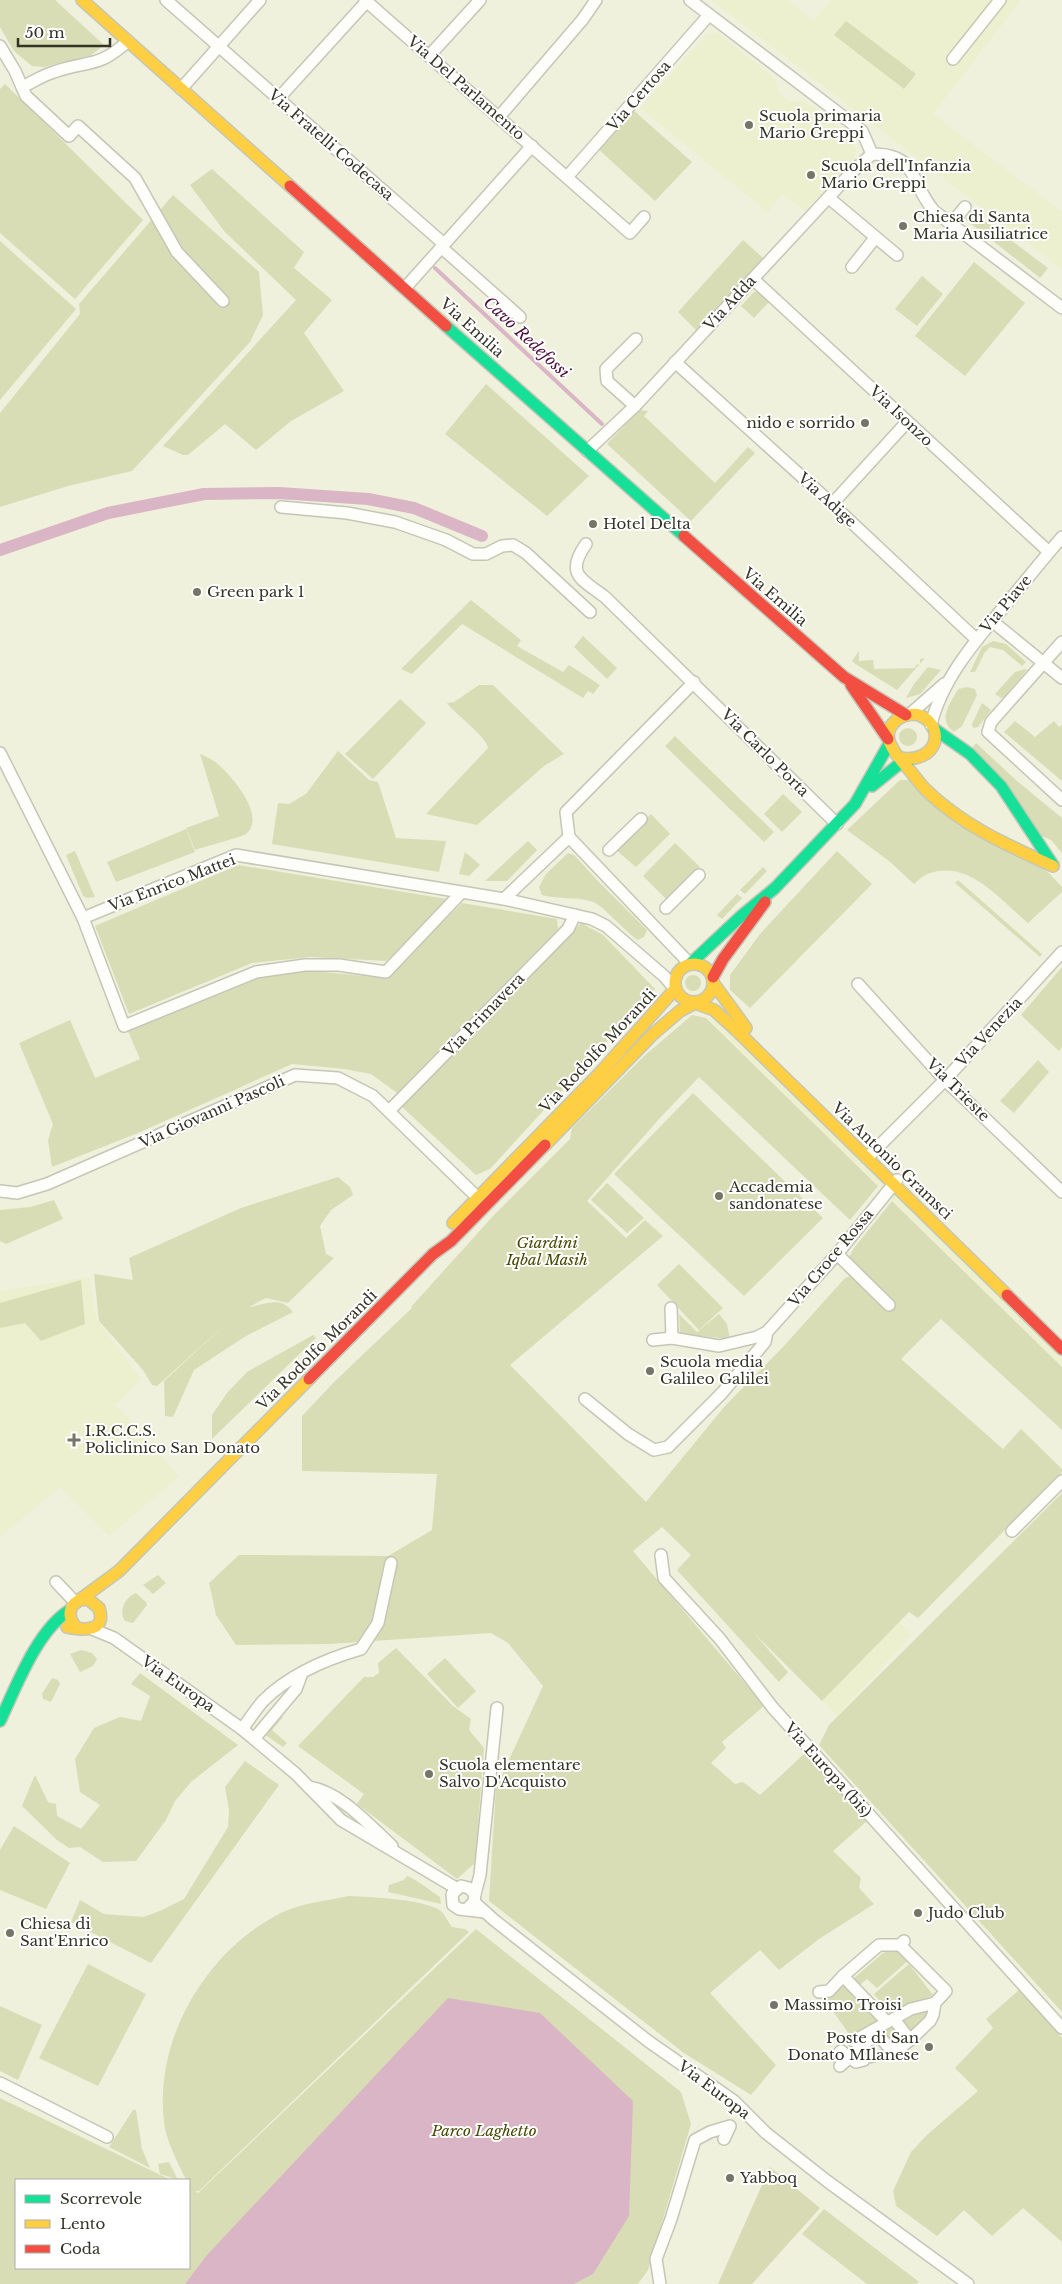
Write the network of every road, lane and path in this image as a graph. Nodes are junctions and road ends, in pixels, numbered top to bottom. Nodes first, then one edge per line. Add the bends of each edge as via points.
1 (82, 0) edge
2 (166, 0) edge
3 (260, 0) edge
4 (480, 0) edge
5 (690, 0) edge
6 (1000, 0) edge
7 (367, 1) edge
8 (590, 3) edge
9 (709, 15) junction
10 (128, 41) junction
11 (0, 46) edge
12 (218, 46) junction
13 (429, 56) junction
14 (952, 59) dead end
15 (22, 87) junction
16 (181, 89) junction
17 (278, 99) junction
18 (499, 117) junction
19 (532, 146) junction
20 (872, 154) junction
21 (567, 177) junction
22 (828, 198) junction
23 (965, 207) dead end
24 (644, 217) dead end
25 (951, 224) junction
26 (876, 238) junction
27 (443, 245) junction
28 (898, 255) dead end
29 (852, 267) dead end
30 (753, 279) junction
31 (405, 288) junction
32 (223, 301) dead end
33 (1062, 308) edge
34 (520, 317) dead end
35 (636, 339) dead end
36 (675, 362) junction
37 (635, 406) junction
38 (907, 422) junction
39 (587, 452) junction
40 (832, 504) junction
41 (280, 507) dead end
42 (1062, 536) edge
43 (586, 544) dead end
44 (1049, 552) junction
45 (590, 612) dead end
46 (992, 621) junction
47 (977, 640) junction
48 (1062, 642) edge
49 (1044, 664) junction
50 (954, 673) junction
51 (844, 677) junction
52 (1062, 678) edge
53 (694, 682) junction
54 (908, 715) junction
55 (932, 727) junction
56 (889, 741) junction
57 (0, 753) edge
58 (904, 760) junction
59 (861, 795) junction
60 (1062, 800) edge
61 (641, 819) dead end
62 (837, 824) junction
63 (569, 837) junction
64 (609, 850) dead end
65 (1058, 870) edge
66 (699, 875) dead end
67 (520, 884) junction
68 (775, 888) junction
69 (460, 894) junction
70 (504, 900) junction
71 (530, 905) junction
72 (666, 908) dead end
73 (575, 915) junction
74 (83, 918) junction
75 (1062, 952) edge
76 (690, 964) junction
77 (714, 981) junction
78 (858, 984) dead end
79 (675, 989) junction
80 (695, 1003) junction
81 (946, 1080) junction
82 (587, 1102) junction
83 (389, 1112) junction
84 (870, 1156) junction
85 (896, 1182) junction
86 (0, 1191) edge
87 (1062, 1192) edge
88 (478, 1197) junction
89 (443, 1247) junction
90 (433, 1254) junction
91 (837, 1254) junction
92 (889, 1305) dead end
93 (671, 1308) dead end
94 (767, 1332) junction
95 (1062, 1333) edge
96 (672, 1338) junction
97 (653, 1340) dead end
98 (1062, 1349) edge
99 (585, 1399) dead end
100 (1062, 1481) edge
101 (1012, 1531) dead end
102 (661, 1555) dead end
103 (391, 1562) dead end
104 (116, 1573) junction
105 (56, 1582) dead end
106 (75, 1604) junction
107 (99, 1610) junction
108 (77, 1628) junction
109 (92, 1629) junction
110 (51, 1631) junction
111 (114, 1638) junction
112 (302, 1673) junction
113 (497, 1708) dead end
114 (0, 1722) edge
115 (242, 1729) junction
116 (254, 1739) junction
117 (480, 1875) junction
118 (457, 1889) junction
119 (472, 1902) junction
120 (843, 1976) junction
121 (819, 1992) dead end
122 (935, 2003) junction
123 (891, 2020) junction
124 (1062, 2028) edge
125 (910, 2040) junction
126 (854, 2041) dead end
127 (864, 2060) tunnel mouth
128 (0, 2083) edge
129 (107, 2136) dead end
130 (724, 2139) dead end
131 (660, 2284) edge
132 (968, 2284) edge

1 - 10 street, Via Emilia
2 - 12 street, Via Fratelli Codecasa
3 - 12 street
4 - 13 street
5 - 9 street
6 - 14 street
7 - 13 street, Via Del Parlamento
7 - 17 street
8 - 18 street via 583,19
9 - 20 street via 862,131
9 - 21 street, Via Certosa
10 - 15 street via 102,61 54,72
10 - 16 street, Via Emilia
11 - 15 street
12 - 16 street
12 - 17 street, Via Fratelli Codecasa
13 - 18 street, Via Del Parlamento
15 - 32 street via 26,96 69,136 78,126 135,178 177,252
16 - 31 street, Via Emilia
17 - 27 street, Via Fratelli Codecasa
18 - 19 street, Via Del Parlamento
19 - 21 street, Via Del Parlamento
19 - 27 street
20 - 22 street, Via Adda
20 - 25 street via 898,157 910,169 923,198
21 - 24 street, Via Del Parlamento via 630,233
22 - 26 street
22 - 30 street, Via Adda
23 - 25 street
25 - 33 street
26 - 28 street
26 - 29 street
27 - 31 street
27 - 34 street, Via Fratelli Codecasa
30 - 36 street, Via Adda
30 - 38 street, Via Isonzo
31 - 39 street, Via Emilia
35 - 37 street via 606,369 607,381
36 - 37 street, Via Adda
36 - 40 street, Via Adige
37 - 39 street, Via Adda
38 - 40 street
38 - 44 street, Via Isonzo
39 - 51 street, Via Emilia
40 - 47 street, Via Adige
41 - 45 street via 347,513 395,522 446,540 473,554 486,554 508,544 519,547
42 - 44 street, Via Piave
43 - 53 street, Via Carlo Porta via 577,557 577,573
44 - 46 street, Via Piave
46 - 47 street, Via Piave
46 - 49 street
47 - 50 street, Via Piave
48 - 49 street
49 - 52 street
49 - 60 street via 991,722 988,732
50 - 54 street, Via Piave
50 - 55 street, Via Piave via 937,708
51 - 54 street, Via Emilia
51 - 56 street, Via Emilia
53 - 62 street, Via Carlo Porta
53 - 63 street via 566,812
54 - 55 street via 921,716
54 - 56 street via 891,726
55 - 58 street via 935,742 932,749 918,760
55 - 65 street via 968,753 1000,784 1020,811 1041,850
56 - 58 street
56 - 59 street
57 - 74 street
58 - 59 street
58 - 65 street via 916,780 974,828
59 - 62 street
61 - 64 street
62 - 68 street
63 - 67 street
63 - 76 street
66 - 72 street
67 - 70 street
67 - 71 street
68 - 76 street
68 - 77 street via 723,960
69 - 70 street, Via Enrico Mattei
69 - 74 street, Via Enrico Mattei via 236,855
69 - 74 street via 386,972 339,965 305,965 256,972 124,1026
70 - 71 street, Via Enrico Mattei
71 - 73 street, Via Enrico Mattei
73 - 79 street, Via Enrico Mattei via 606,926
73 - 83 street, Via Primavera via 568,929
75 - 81 street, Via Venezia
76 - 77 street via 705,966
76 - 79 street via 676,976
77 - 80 street via 707,998
77 - 84 street, Via Antonio Gramsci via 742,1024
78 - 81 street, Via Trieste
79 - 80 street via 684,1000
79 - 88 street, Via Rodolfo Morandi via 599,1074
80 - 82 street, Via Rodolfo Morandi via 680,1011 652,1035
80 - 84 street, Via Antonio Gramsci via 714,1010
81 - 84 street, Via Venezia
81 - 87 street, Via Trieste
82 - 88 street, Via Rodolfo Morandi via 573,1107 489,1194
82 - 89 street, Via Rodolfo Morandi
83 - 86 street, Via Giovanni Pascoli via 373,1096 338,1078 296,1075 47,1184 17,1193
83 - 88 street, Via Giovanni Pascoli
84 - 85 street, Via Antonio Gramsci
85 - 91 street, Via Croce Rossa
85 - 95 street, Via Antonio Gramsci
85 - 98 street, Via Antonio Gramsci
88 - 89 street, Via Rodolfo Morandi via 477,1206
88 - 90 street, Via Rodolfo Morandi via 440,1237
89 - 90 street, Via Rodolfo Morandi
90 - 104 street, Via Rodolfo Morandi
91 - 92 street
91 - 94 street, Via Croce Rossa
93 - 96 street
94 - 96 street via 719,1346
94 - 99 street, Via Croce Rossa via 765,1342 722,1393 668,1447 654,1450 628,1434
96 - 97 street
100 - 101 street
102 - 124 street, Via Europa (bis) via 664,1578 720,1639 773,1708
103 - 112 street via 378,1623 361,1649 328,1658
104 - 106 street, Via Rodolfo Morandi
104 - 107 street, Via Rodolfo Morandi
105 - 106 street
106 - 107 street via 93,1600
106 - 108 street via 70,1620
106 - 110 street, Via Rodolfo Morandi via 60,1616
107 - 109 street via 96,1626
107 - 111 street, Via Europa
108 - 109 street
108 - 110 street
109 - 111 street, Via Europa
110 - 114 street, Via Rodolfo Morandi via 32,1655
111 - 115 street, Via Europa
112 - 115 street via 263,1701
112 - 116 street via 296,1689
113 - 117 street
115 - 116 street, Via Europa
116 - 118 street, Via Europa via 309,1787 322,1789 337,1798 407,1858
117 - 118 street
117 - 119 street
118 - 119 street, Via Europa via 470,1888
118 - 119 street, Via Europa via 453,1905 459,1909
119 - 132 street, Via Europa via 648,2041 734,2101 766,2133 828,2181
120 - 121 street via 829,1991
120 - 122 street via 879,1945 902,1943 946,1992
120 - 123 street
122 - 123 street via 911,2009
122 - 125 street via 930,2021
123 - 125 street
123 - 126 street
125 - 127 street via 890,2052 880,2037 869,2040 842,2060
128 - 129 street
130 - 131 street via 730,2126 695,2140 672,2219 656,2259

